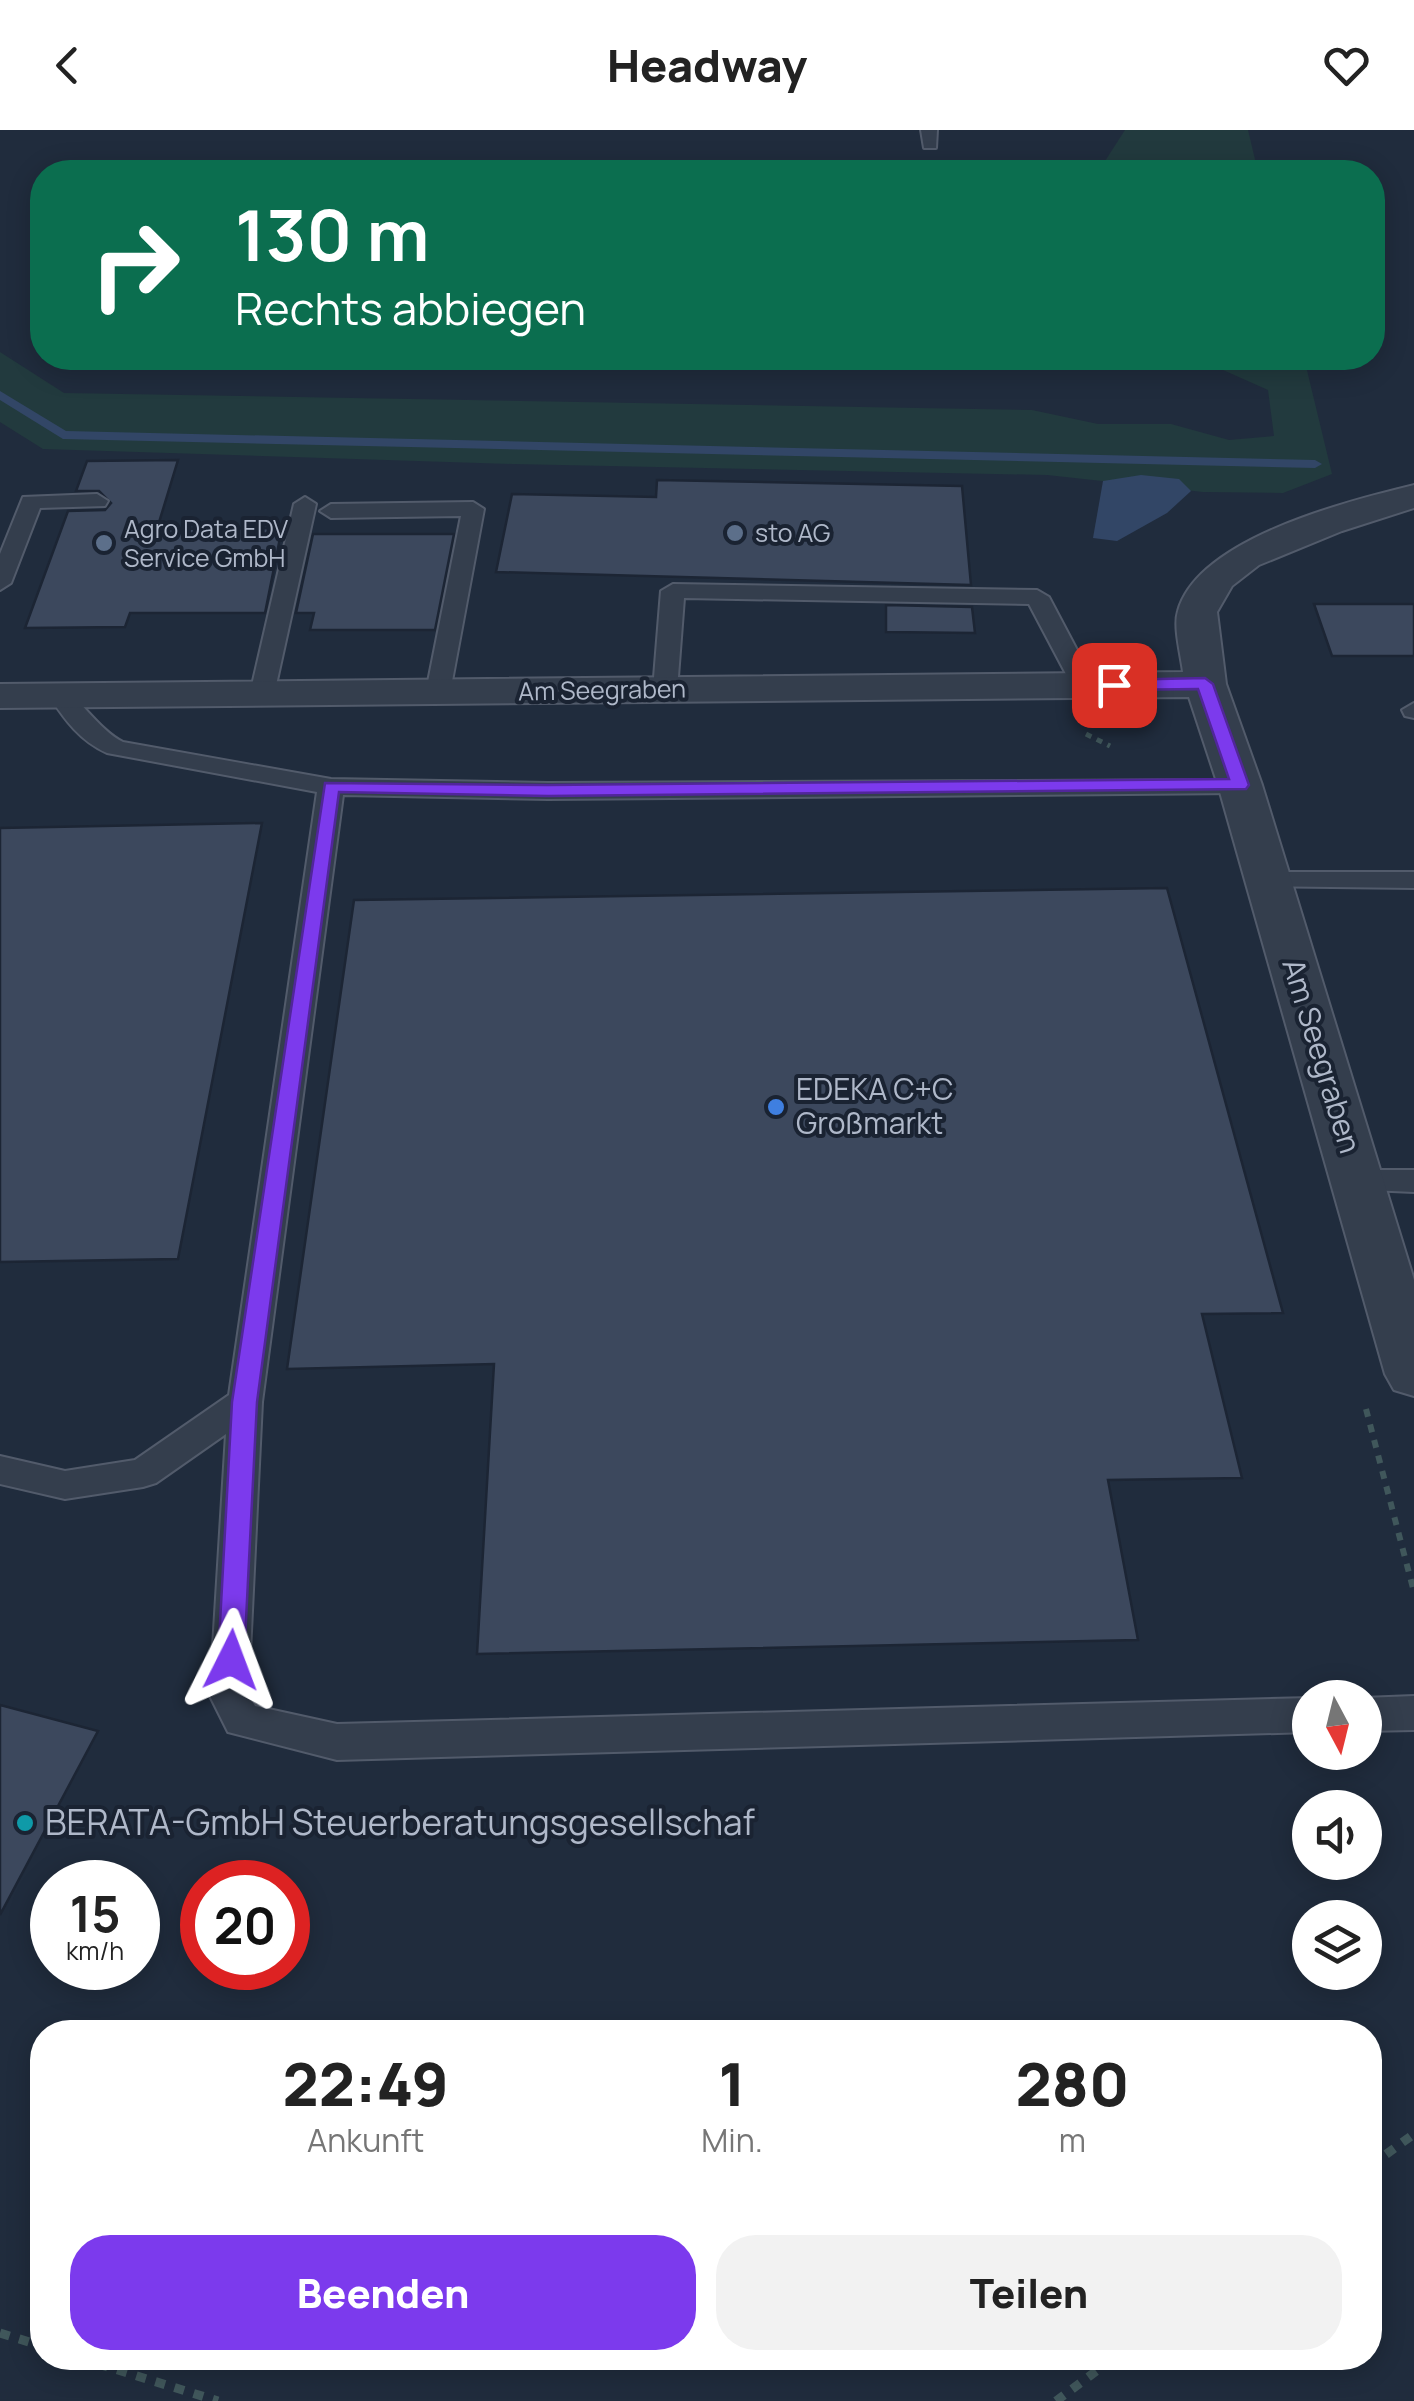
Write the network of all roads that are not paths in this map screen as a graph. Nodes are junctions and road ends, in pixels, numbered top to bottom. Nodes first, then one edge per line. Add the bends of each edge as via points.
1 (1414, 496) edge
2 (97, 501) dead end
3 (305, 504) dead end
4 (331, 511) dead end
5 (0, 583) edge
6 (1205, 684) junction
7 (1084, 686) junction
8 (666, 690) junction
9 (438, 692) junction
10 (262, 694) junction
11 (0, 696) edge
12 (61, 696) junction
13 (1240, 785) junction
14 (331, 786) junction
15 (1268, 880) junction
16 (1414, 880) edge
17 (1358, 1181) junction
18 (1414, 1181) edge
19 (1414, 1374) edge
20 (244, 1402) junction
21 (0, 1470) edge
22 (1414, 1713) edge
23 (1382, 1714) edge
24 (1292, 1715) edge

1 - 6 street, Am Seegraben via 1281,540 1216,579 1197,612
2 - 5 lane via 32,502
3 - 10 lane
4 - 9 lane via 474,509
6 - 7 street, Am Seegraben
6 - 13 street, Am Seegraben
7 - 8 street, Am Seegraben
7 - 8 lane via 1037,596 673,591
8 - 9 street, Am Seegraben
9 - 10 street, Am Seegraben
10 - 12 street, Am Seegraben
11 - 12 street, Am Seegraben
12 - 14 lane via 80,725 116,748
13 - 14 lane via 548,791
13 - 15 street, Am Seegraben
14 - 20 lane
15 - 16 lane
15 - 17 street, Am Seegraben
17 - 18 lane
17 - 19 street, Am Seegraben
20 - 21 lane via 143,1472 65,1485
20 - 24 lane via 229,1696 242,1720 337,1742
22 - 23 lane

